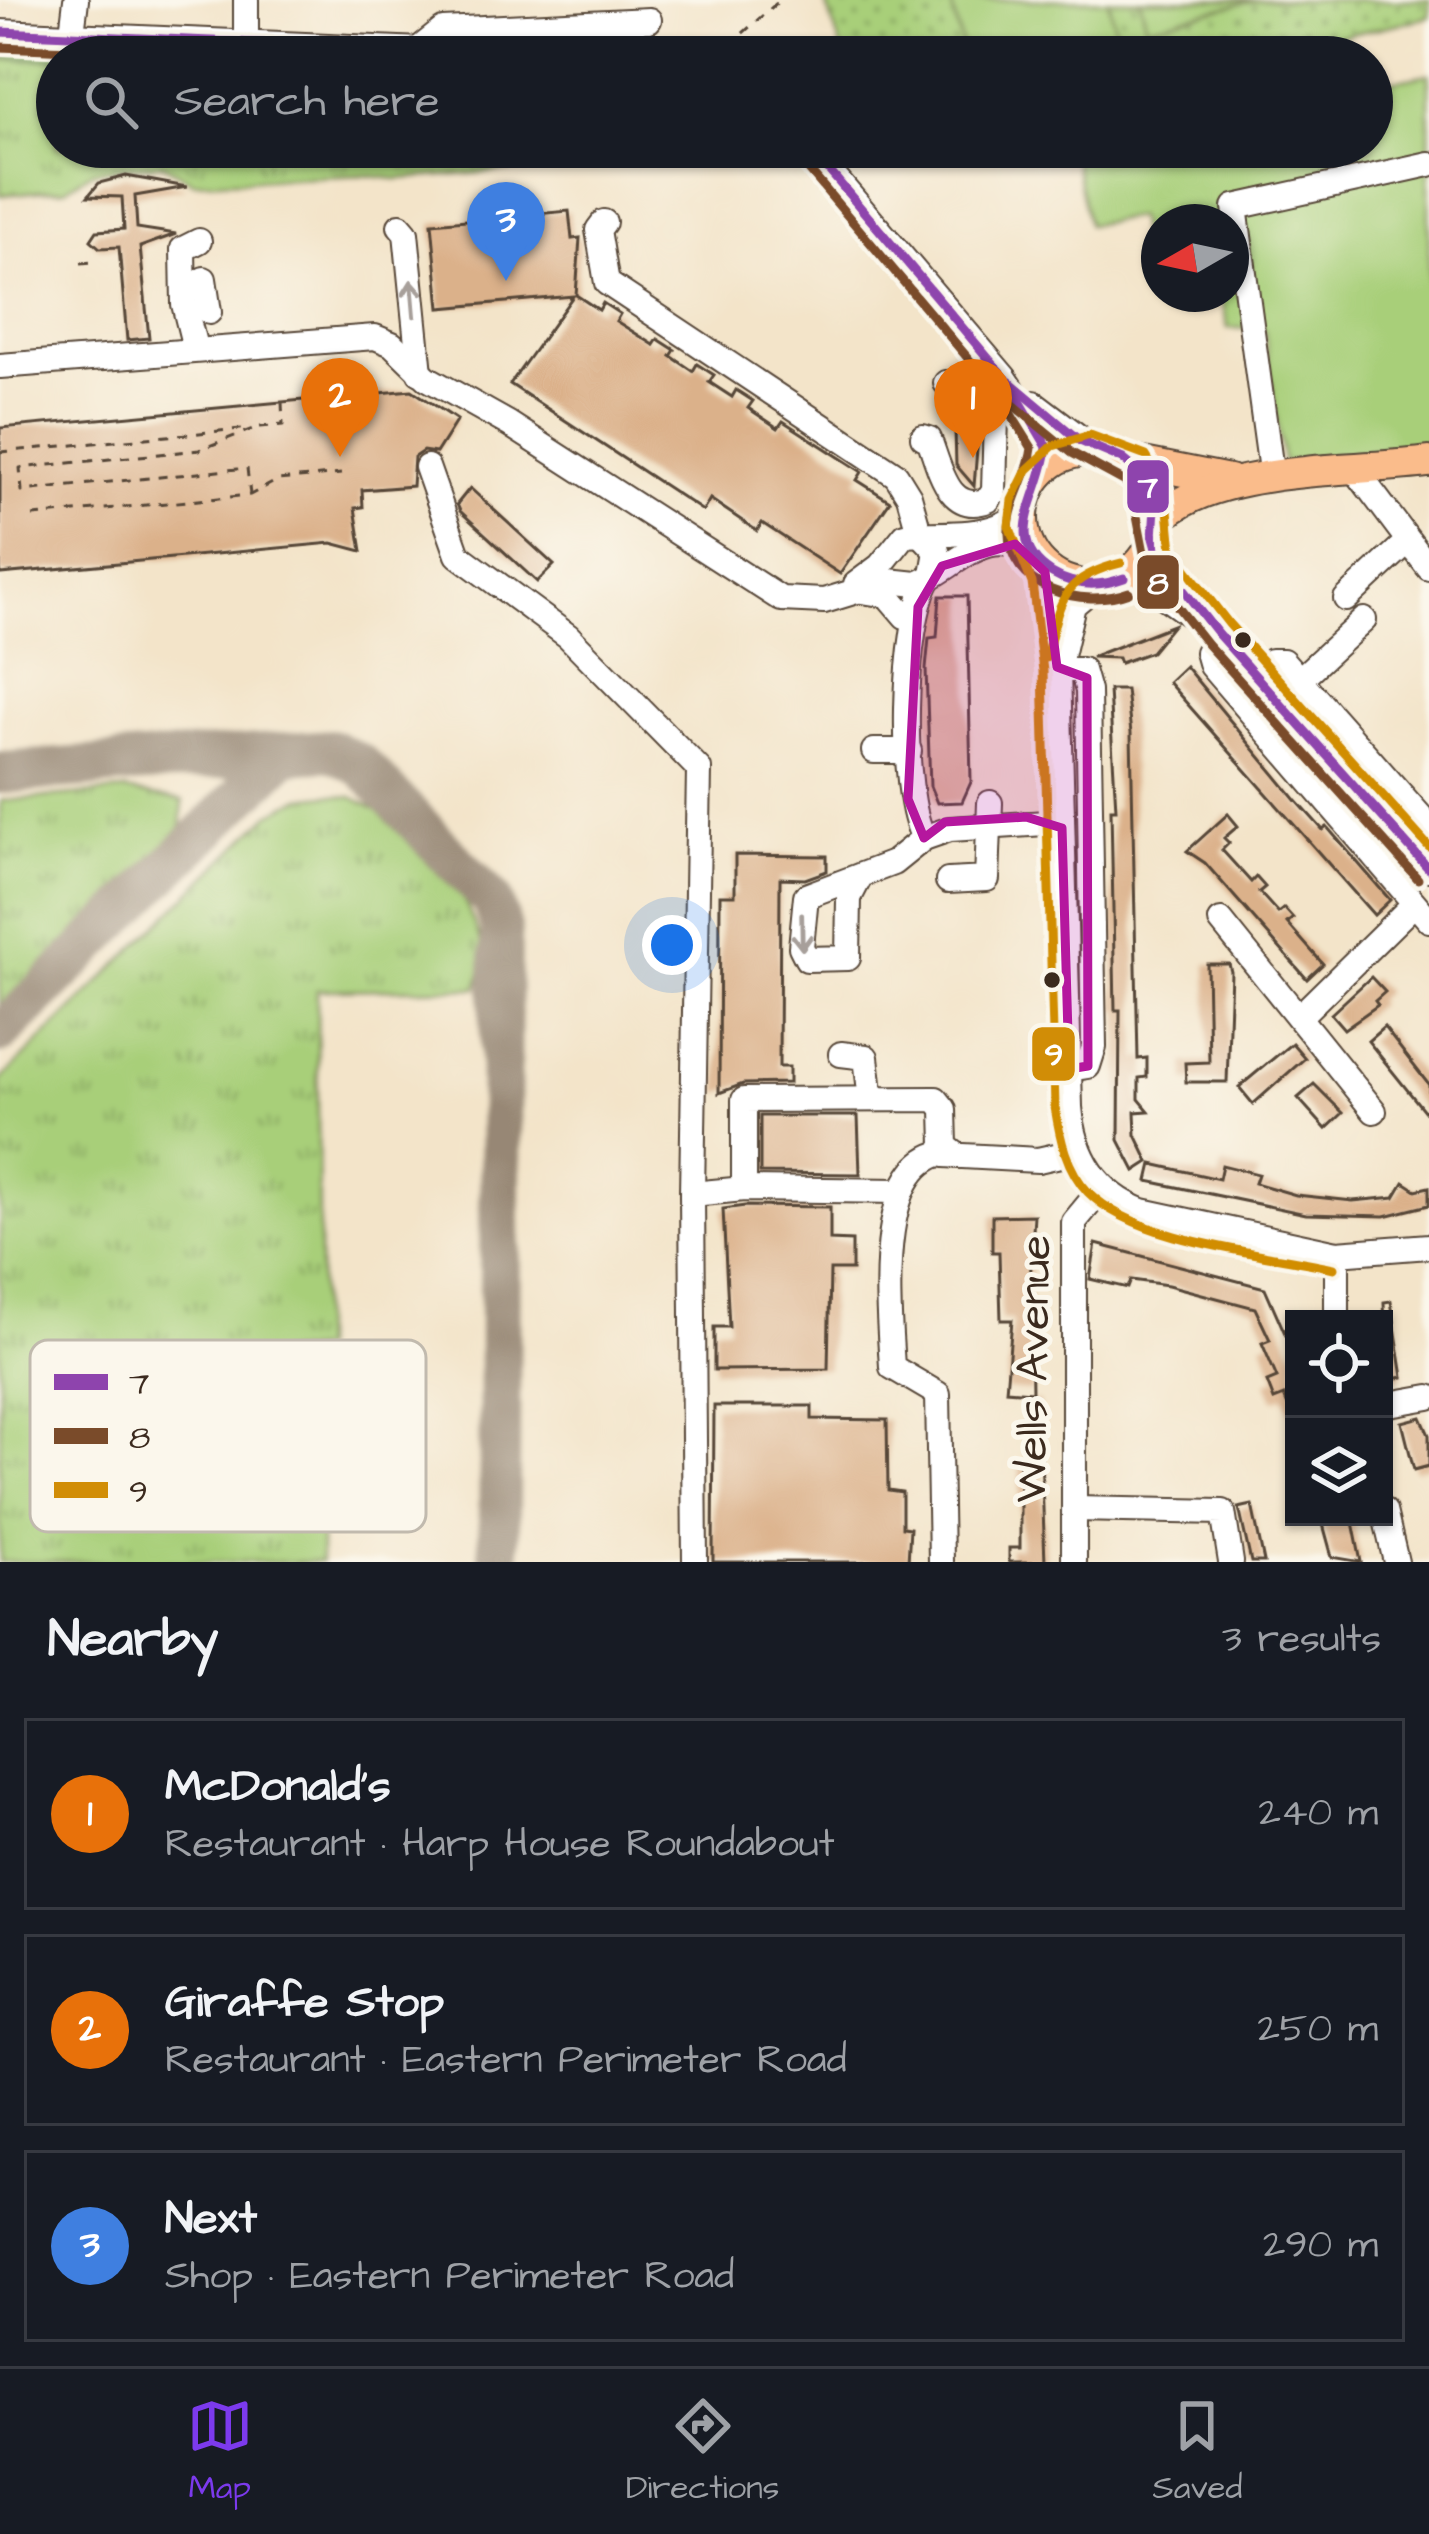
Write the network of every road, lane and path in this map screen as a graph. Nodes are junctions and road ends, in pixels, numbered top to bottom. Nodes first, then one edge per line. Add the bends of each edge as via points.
1 (76, 0) edge
2 (245, 0) edge
3 (780, 0) edge
4 (649, 20) dead end
5 (0, 32) edge
6 (72, 33) junction
7 (138, 36) edge
8 (247, 36) edge
9 (435, 36) edge
10 (740, 36) edge
11 (1429, 164) edge
12 (828, 168) edge
13 (604, 223) dead end
14 (400, 226) dead end
15 (199, 241) dead end
16 (92, 262) dead end
17 (81, 263) dead end
18 (204, 279) dead end
19 (209, 312) dead end
20 (195, 348) junction
21 (0, 366) edge
22 (420, 373) junction
23 (1005, 378) junction
24 (948, 384) dead end
25 (282, 402) dead end
26 (258, 427) junction
27 (922, 437) dead end
28 (0, 452) edge
29 (1109, 455) junction
30 (1429, 462) edge
31 (427, 467) dead end
32 (890, 469) junction
33 (1357, 472) junction
34 (341, 474) dead end
35 (1272, 478) junction
36 (1234, 481) junction
37 (1033, 490) junction
38 (250, 496) junction
39 (32, 516) dead end
40 (1154, 531) junction
41 (922, 536) junction
42 (1408, 542) junction
43 (891, 548) junction
44 (1037, 560) junction
45 (1429, 568) edge
46 (931, 577) junction
47 (1111, 581) junction
48 (901, 582) junction
49 (862, 592) junction
50 (836, 598) junction
51 (1346, 599) dead end
52 (905, 616) junction
53 (1364, 620) dead end
54 (1218, 634) junction
55 (911, 651) junction
56 (884, 658) dead end
57 (1058, 670) junction
58 (1256, 672) junction
59 (1300, 680) junction
60 (874, 751) dead end
61 (909, 752) junction
62 (990, 813) junction
63 (1053, 822) junction
64 (1429, 826) edge
65 (931, 835) junction
66 (1429, 869) edge
67 (861, 875) dead end
68 (948, 881) dead end
69 (1421, 912) edge
70 (1221, 921) dead end
71 (1299, 1017) junction
72 (841, 1054) dead end
73 (1069, 1069) junction
74 (877, 1100) junction
75 (1374, 1111) dead end
76 (1078, 1151) junction
77 (950, 1153) junction
78 (1103, 1186) junction
79 (744, 1190) junction
80 (901, 1191) junction
81 (692, 1194) junction
82 (1429, 1246) edge
83 (1337, 1253) junction
84 (1337, 1310) edge
85 (1429, 1396) edge
86 (1393, 1403) edge
87 (1074, 1509) junction
88 (1388, 1526) edge
89 (695, 1562) edge
90 (941, 1562) edge
91 (1074, 1562) edge
92 (1231, 1562) edge
93 (1396, 1562) edge

1 - 6 street
2 - 8 street
3 - 10 path
4 - 9 street
5 - 6 street
6 - 7 street
11 - 35 street via 1235,207
12 - 23 street
13 - 32 street via 598,230 607,283
22 -> 14 street
15 - 20 street via 183,256
16 - 17 path
18 - 19 street
20 - 21 street
20 - 22 street via 366,336 392,344
22 - 50 street via 770,595 802,603
23 - 29 street
23 - 37 street via 1046,440
24 - 27 street via 996,418 994,490 978,504 955,498
25 - 26 path via 283,425
26 - 28 path
26 - 38 path via 199,450 20,468 22,491 248,468
29 - 36 main road
29 - 37 main road via 1062,458
29 - 40 main road via 1144,476
30 - 33 main road
31 - 81 street via 458,555 568,636 699,769
32 - 41 street
32 - 43 street via 900,494
33 - 35 main road
33 - 42 street
34 - 38 path via 278,480
35 - 36 main road
36 - 40 main road via 1179,499
37 - 41 street via 1003,524
37 - 44 main road via 1024,526
38 - 39 path
40 - 47 main road via 1142,561
40 - 54 street via 1159,559
41 - 43 street via 905,536
41 - 46 street via 937,551
42 - 45 street
42 - 51 street
43 - 48 street via 889,566
43 - 50 street
44 - 46 street via 1015,544 989,544
44 - 47 main road via 1069,582
44 - 57 street via 1048,585
46 - 48 street
46 - 55 street
47 - 54 street via 1145,583
47 - 57 street via 1072,605
48 - 49 street
48 - 52 street
49 - 50 street
49 - 52 street via 887,595
52 - 55 street
53 - 59 street
54 - 58 street
54 - 69 street via 1207,652 1211,666
55 - 56 street
55 - 61 street
57 - 63 street
57 - 73 street via 1082,670 1088,691 1094,1056 1088,1066
58 - 59 street via 1280,659
58 - 66 street
59 - 64 street
60 - 61 street
61 - 65 street via 908,799
62 - 63 street via 1004,827
62 - 65 street
62 - 68 street via 988,879
63 - 73 street
65 - 67 street
69 - 71 street
70 - 71 street
71 - 75 street
72 - 74 street via 866,1057
73 - 76 street
74 - 77 street via 941,1103
74 - 79 street via 744,1100
76 - 77 street via 1038,1160
76 - 78 street
77 - 80 street via 925,1160
78 - 83 street via 1142,1211
78 - 87 street, Wells Avenue via 1074,1222
79 - 80 street
79 - 81 street
80 - 90 street via 890,1241 892,1366 938,1394
81 - 89 street
82 - 83 street
83 - 84 street
85 - 86 street
87 - 91 street, Wells Avenue
87 - 92 street via 1223,1512
88 - 93 street

